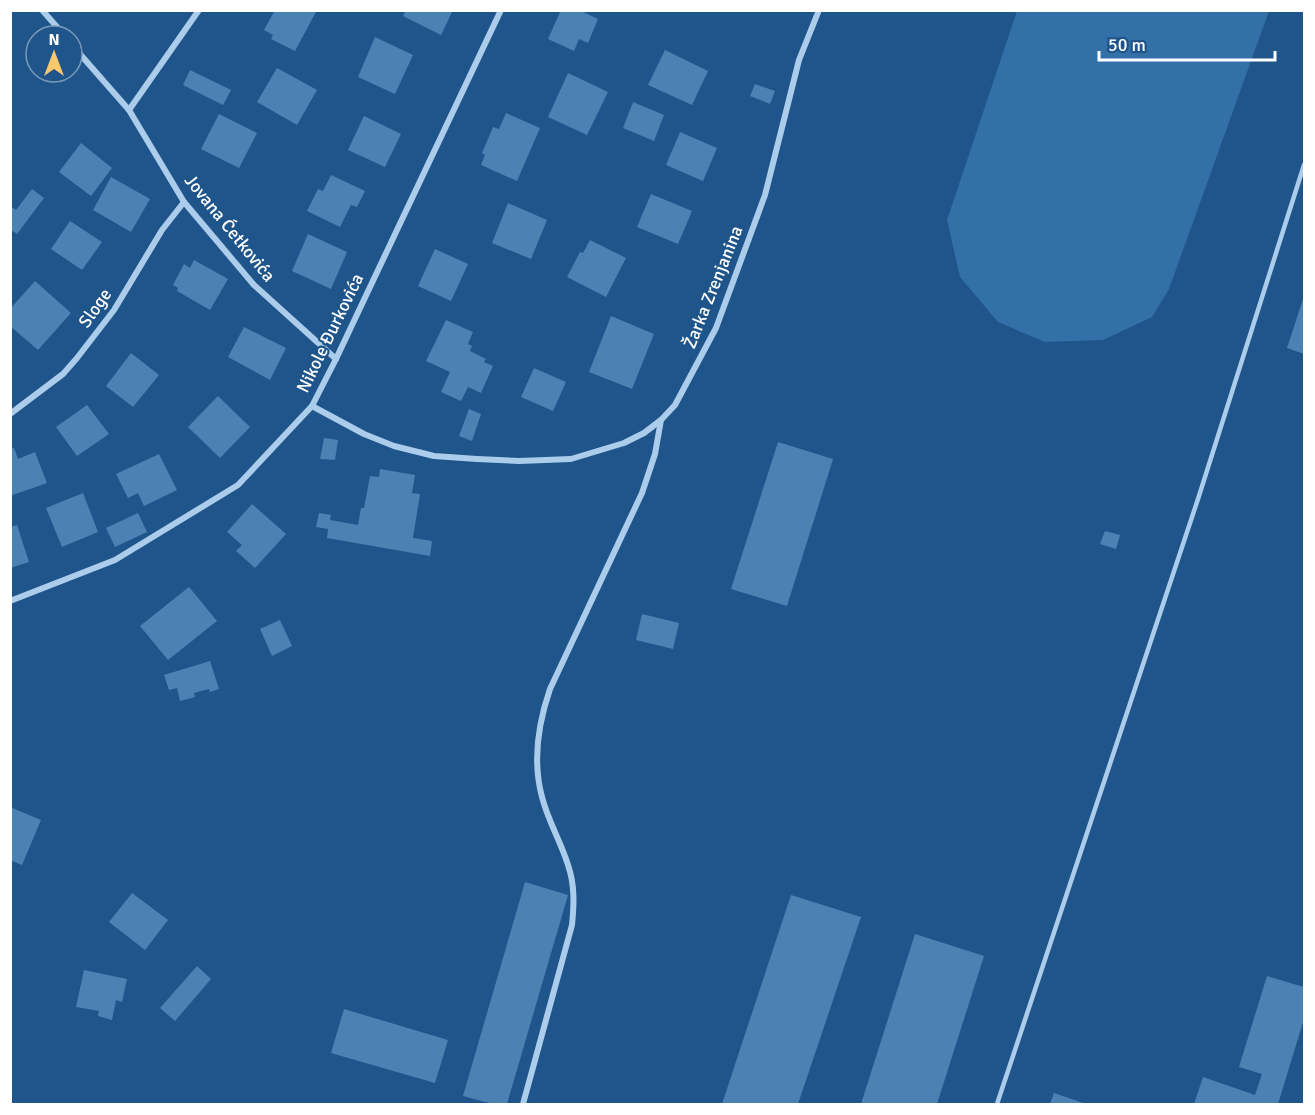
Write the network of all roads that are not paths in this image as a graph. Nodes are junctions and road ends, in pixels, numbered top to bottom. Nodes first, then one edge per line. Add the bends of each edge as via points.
1 (42, 10) edge
2 (199, 10) edge
3 (501, 10) edge
4 (819, 10) edge
5 (54, 24) edge
6 (84, 59) edge
7 (129, 110) junction
8 (1305, 165) edge
9 (184, 202) junction
10 (336, 359) junction
11 (312, 406) junction
12 (10, 414) edge
13 (661, 420) junction
14 (10, 601) edge
15 (523, 1104) edge
16 (998, 1104) edge

1 - 5 street
2 - 7 street
3 - 10 street, Nikole Đurkovića
4 - 13 street, Žarka Zrenjanina via 799,60 765,195 716,328 680,397
6 - 7 street, Jovana Ćetkovića
7 - 9 street, Jovana Ćetkovića
8 - 16 lane
9 - 10 street, Jovana Ćetkovića via 254,285
9 - 12 street, Sloge via 162,230 114,310 77,358 63,374
10 - 11 street, Nikole Đurkovića
11 - 13 street, Žarka Zrenjanina via 394,446 434,456 488,460 572,459 624,443
11 - 14 street, Nikole Đurkovića via 238,484 115,560
13 - 15 street via 642,494 550,688 540,720 536,751 540,787 568,865 574,903 572,925

